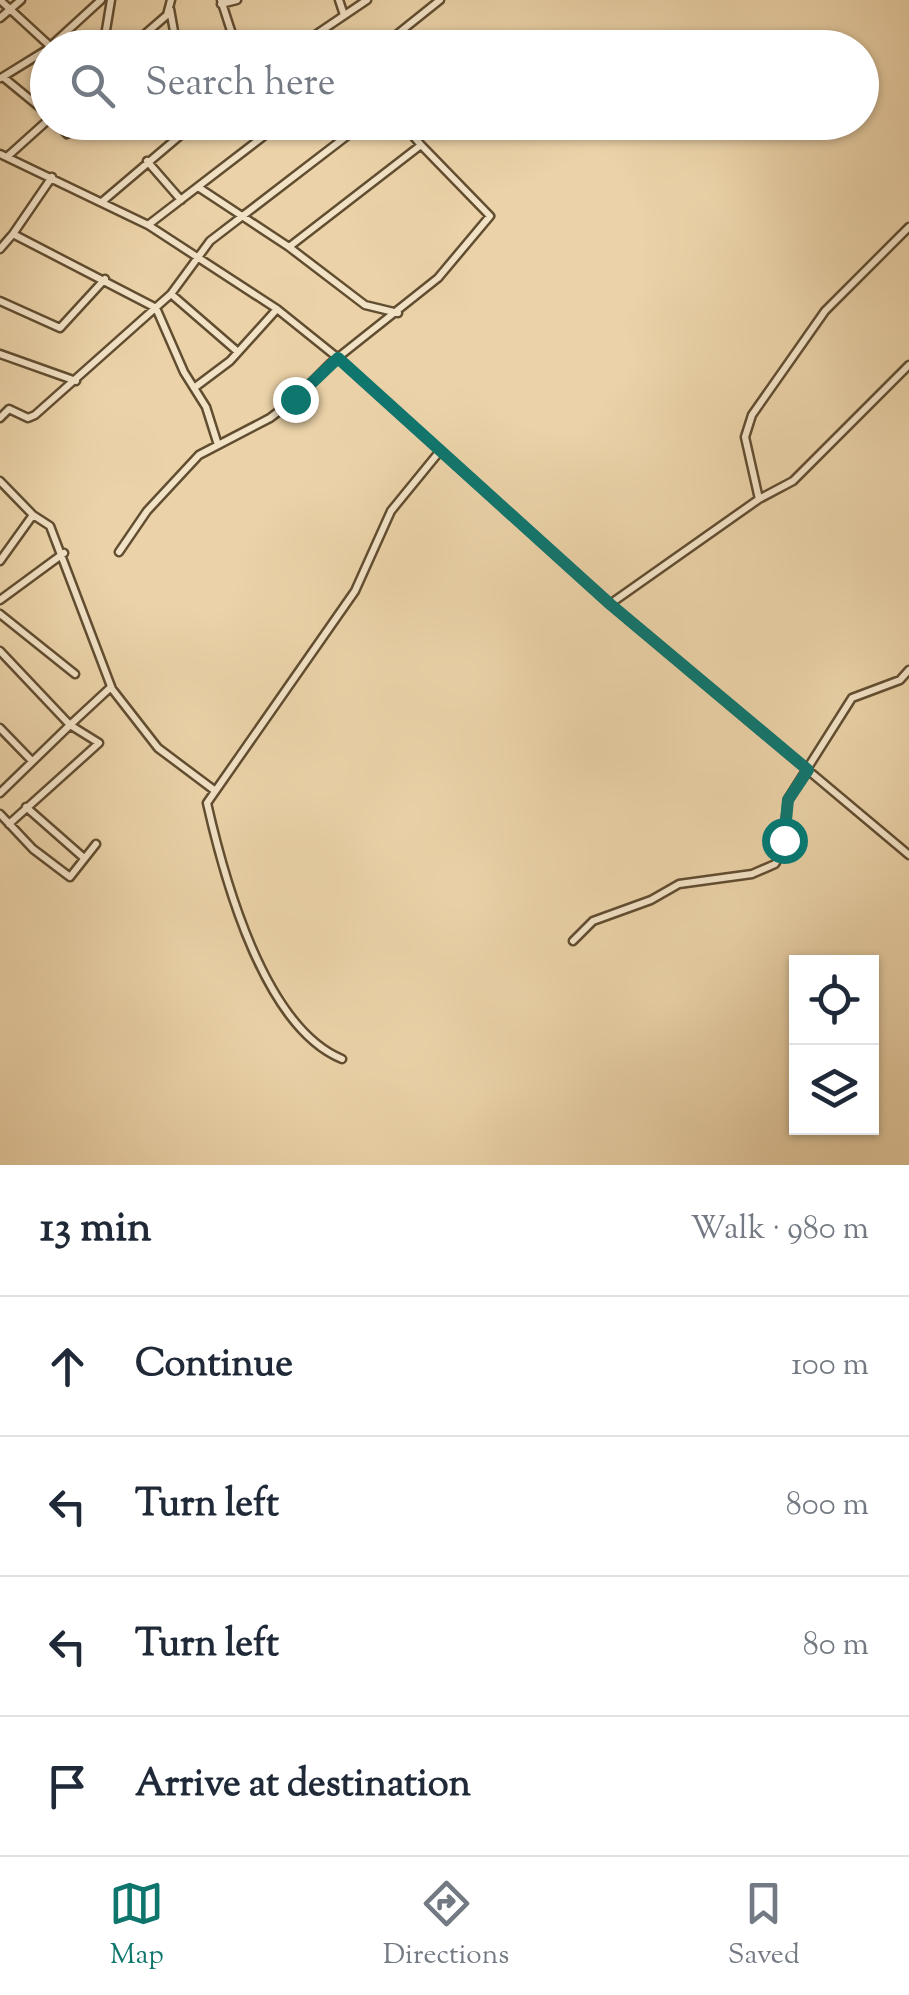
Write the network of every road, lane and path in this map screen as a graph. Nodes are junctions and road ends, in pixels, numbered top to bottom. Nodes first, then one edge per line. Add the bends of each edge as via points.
1 (0, 0) edge
2 (20, 0) edge
3 (101, 0) edge
4 (110, 0) edge
5 (237, 0) edge
6 (338, 0) edge
7 (368, 0) edge
8 (440, 0) edge
9 (221, 2) edge
10 (170, 4) edge
11 (10, 9) junction
12 (344, 15) junction
13 (0, 18) edge
14 (31, 30) edge
15 (68, 30) edge
16 (106, 30) edge
17 (146, 30) edge
18 (174, 30) edge
19 (231, 30) edge
20 (322, 30) edge
21 (402, 30) edge
22 (30, 60) edge
23 (1, 78) edge
24 (30, 102) edge
25 (30, 133) edge
26 (173, 140) edge
27 (259, 140) edge
28 (342, 140) edge
29 (417, 140) edge
30 (421, 145) junction
31 (4, 155) edge
32 (147, 161) junction
33 (52, 177) junction
34 (198, 187) junction
35 (181, 200) junction
36 (102, 201) junction
37 (244, 215) junction
38 (148, 224) junction
39 (909, 227) edge
40 (13, 234) junction
41 (289, 248) junction
42 (0, 249) edge
43 (199, 260) junction
44 (104, 280) junction
45 (171, 294) junction
46 (0, 301) edge
47 (156, 308) junction
48 (277, 309) junction
49 (399, 313) junction
50 (238, 352) junction
51 (0, 354) edge
52 (338, 358) junction
53 (909, 366) edge
54 (76, 380) junction
55 (194, 388) junction
56 (0, 418) edge
57 (218, 445) junction
58 (440, 451) junction
59 (0, 480) edge
60 (759, 499) junction
61 (33, 515) junction
62 (118, 552) dead end
63 (64, 553) junction
64 (0, 561) edge
65 (0, 600) edge
66 (610, 604) junction
67 (0, 614) edge
68 (0, 651) edge
69 (909, 670) edge
70 (75, 674) dead end
71 (111, 686) junction
72 (70, 725) junction
73 (0, 728) edge
74 (30, 760) junction
75 (808, 770) junction
76 (214, 790) junction
77 (0, 794) edge
78 (26, 808) junction
79 (0, 814) edge
80 (9, 824) junction
81 (96, 844) dead end
82 (909, 855) edge
83 (84, 858) junction
84 (573, 942) dead end
85 (342, 1059) dead end

1 - 11 street
2 - 11 street
3 - 15 street
4 - 16 street
5 - 9 street
6 - 12 street
7 - 12 street
8 - 21 street
9 - 19 street
10 - 17 street
10 - 18 street
11 - 13 street
11 - 14 street
12 - 20 street
22 - 23 street
23 - 24 street
25 - 31 street
26 - 32 street
27 - 34 street
28 - 37 street
29 - 30 street
30 - 41 street
30 - 49 street via 490,216
31 - 33 street
32 - 35 street
32 - 36 street
33 - 36 street
33 - 40 street
34 - 35 street
34 - 37 street
35 - 38 street
36 - 38 street
37 - 41 street
37 - 43 street via 210,240
38 - 43 street
39 - 60 street via 824,310 752,415 745,436
40 - 42 street
40 - 44 street
41 - 49 street via 365,305
43 - 45 street
43 - 48 street
44 - 46 street via 60,328
44 - 47 street
45 - 47 street
45 - 50 street
47 - 54 street
47 - 55 street
48 - 50 street
48 - 52 street
49 - 52 street
50 - 55 street
51 - 54 street
52 - 57 street via 270,418
52 - 58 street
53 - 60 street via 793,481
54 - 56 street via 29,418 9,409
55 - 57 street
57 - 62 street via 193,460
58 - 66 street
58 - 76 street via 391,511 355,590
59 - 61 street
60 - 66 street
61 - 63 street via 50,526
61 - 64 street
63 - 65 street
63 - 71 street
66 - 75 street
67 - 70 street
68 - 72 street
69 - 75 street via 900,680 852,698
71 - 72 street
71 - 76 street via 158,748
72 - 74 street
72 - 78 street via 99,743
73 - 74 street
74 - 77 street
75 - 82 street
75 - 84 street via 788,800 775,864 752,874 679,884 593,921
76 - 85 street via 206,803 226,888 266,979 322,1051
78 - 80 street
78 - 83 street
79 - 80 street
80 - 83 street via 70,877
81 - 83 street

